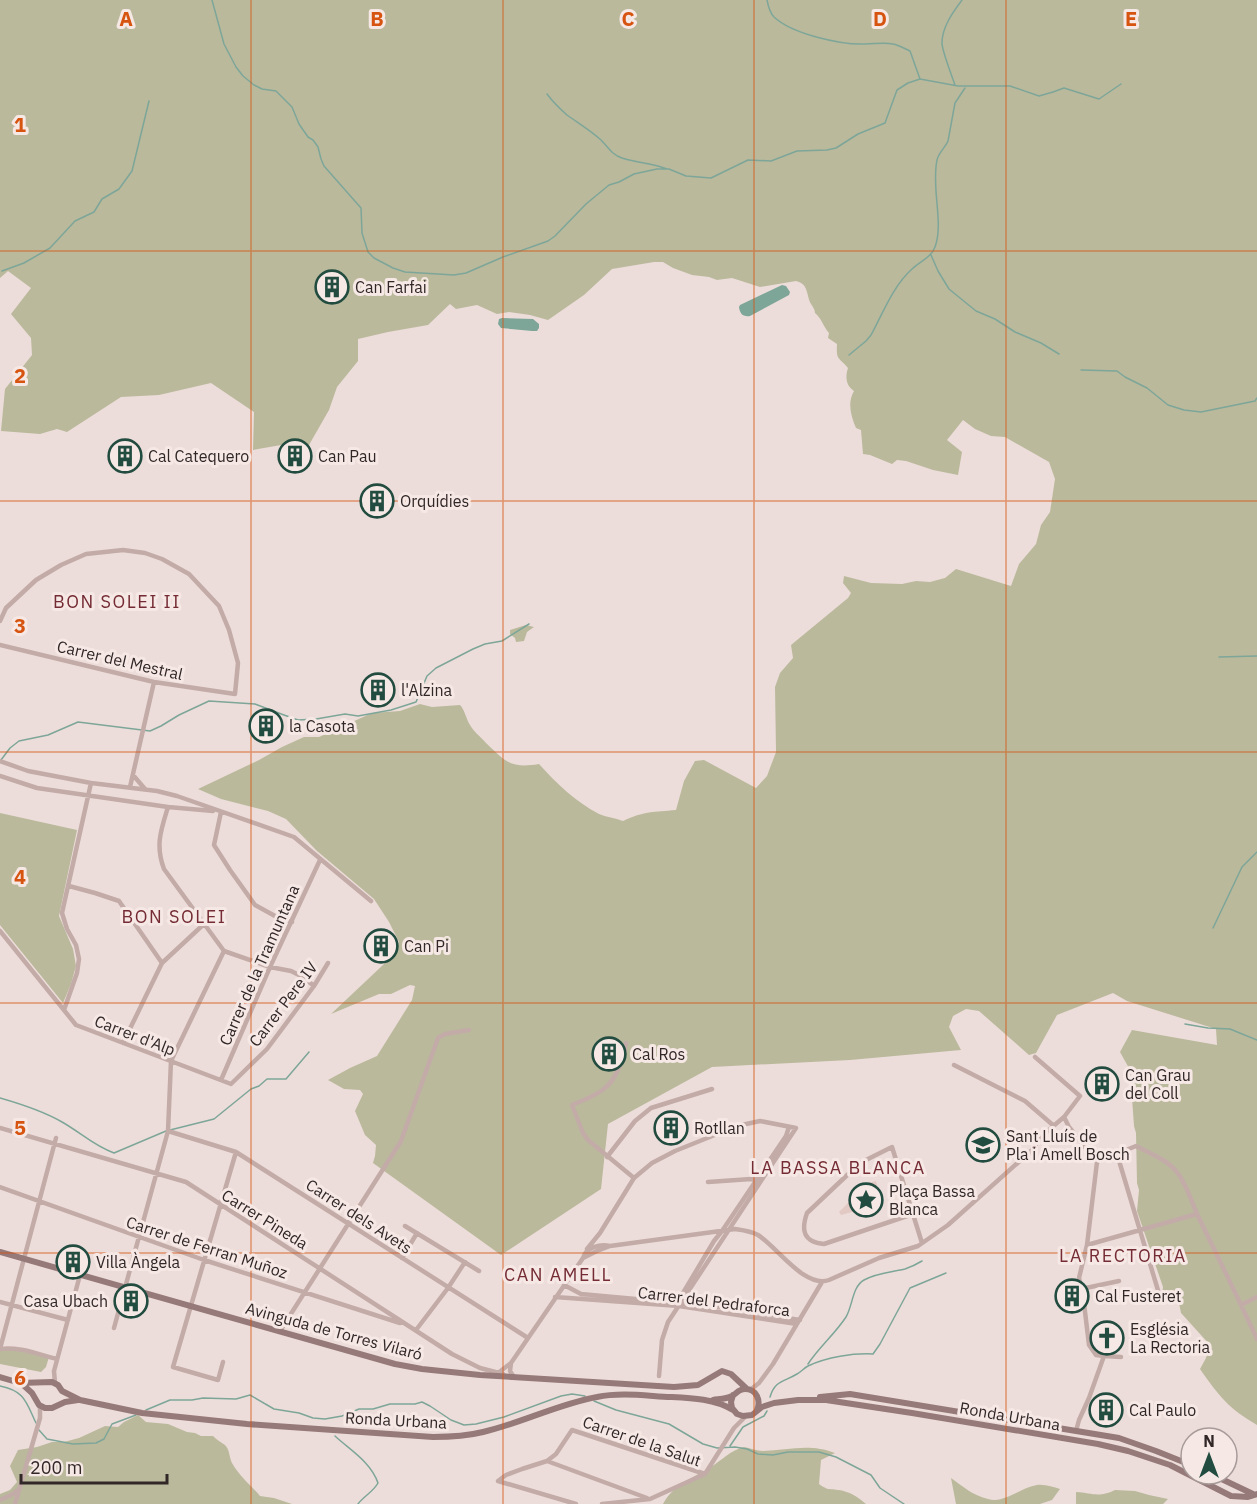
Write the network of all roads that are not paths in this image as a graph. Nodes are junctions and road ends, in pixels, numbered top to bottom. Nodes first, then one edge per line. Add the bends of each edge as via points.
1 (0, 621) edge
2 (0, 645) edge
3 (154, 682) junction
4 (2, 762) edge
5 (133, 775) junction
6 (0, 776) edge
7 (91, 783) junction
8 (130, 787) junction
9 (145, 789) junction
10 (89, 796) junction
11 (168, 807) junction
12 (221, 812) junction
13 (320, 860) junction
14 (69, 886) junction
15 (370, 901) dead end
16 (292, 922) junction
17 (204, 924) junction
18 (0, 931) edge
19 (224, 951) junction
20 (162, 963) junction
21 (328, 963) dead end
22 (270, 967) junction
23 (314, 986) junction
24 (64, 1010) junction
25 (469, 1030) dead end
26 (123, 1043) junction
27 (626, 1043) dead end
28 (1035, 1056) dead end
29 (171, 1061) junction
30 (954, 1065) dead end
31 (221, 1080) junction
32 (231, 1084) joint
33 (712, 1089) dead end
34 (1064, 1117) junction
35 (1054, 1126) junction
36 (789, 1127) junction
37 (0, 1128) edge
38 (168, 1132) junction
39 (55, 1141) junction
40 (236, 1152) junction
41 (1118, 1154) junction
42 (607, 1156) junction
43 (1097, 1162) junction
44 (156, 1174) junction
45 (634, 1178) junction
46 (759, 1181) junction
47 (708, 1182) dead end
48 (0, 1187) edge
49 (39, 1201) junction
50 (220, 1204) junction
51 (913, 1214) junction
52 (1197, 1214) junction
53 (348, 1224) junction
54 (405, 1226) dead end
55 (725, 1231) junction
56 (1139, 1231) junction
57 (417, 1233) junction
58 (600, 1234) junction
59 (139, 1237) junction
60 (922, 1243) junction
61 (1087, 1245) junction
62 (596, 1246) junction
63 (607, 1246) junction
64 (0, 1252) edge
65 (586, 1255) junction
66 (24, 1258) junction
67 (402, 1258) junction
68 (204, 1260) junction
69 (465, 1262) junction
70 (321, 1268) junction
71 (479, 1271) dead end
72 (80, 1275) junction
73 (1119, 1281) dead end
74 (822, 1282) junction
75 (564, 1285) junction
76 (126, 1288) junction
77 (448, 1288) junction
78 (1081, 1289) junction
79 (306, 1292) junction
80 (1160, 1297) dead end
81 (1257, 1297) edge
82 (555, 1298) junction
83 (0, 1302) edge
84 (12, 1305) junction
85 (678, 1305) junction
86 (1241, 1305) junction
87 (190, 1306) junction
88 (68, 1320) junction
89 (798, 1322) junction
90 (408, 1325) junction
91 (114, 1328) dead end
92 (416, 1330) junction
93 (280, 1331) junction
94 (528, 1338) junction
95 (1257, 1339) edge
96 (0, 1349) edge
97 (1104, 1356) junction
98 (1121, 1357) dead end
99 (57, 1359) junction
100 (223, 1362) dead end
101 (511, 1363) junction
102 (54, 1371) junction
103 (498, 1373) junction
104 (660, 1376) dead end
105 (0, 1377) edge
106 (514, 1377) junction
107 (736, 1378) junction
108 (44, 1382) junction
109 (20, 1383) junction
110 (55, 1383) junction
111 (62, 1391) junction
112 (752, 1392) junction
113 (736, 1393) junction
114 (35, 1398) junction
115 (80, 1400) junction
116 (706, 1400) junction
117 (798, 1400) junction
118 (774, 1403) junction
119 (40, 1405) junction
120 (58, 1405) junction
121 (49, 1409) junction
122 (734, 1411) junction
123 (756, 1411) junction
124 (746, 1416) junction
125 (39, 1421) junction
126 (734, 1428) junction
127 (1076, 1431) junction
128 (1179, 1460) edge
129 (547, 1461) junction
130 (705, 1474) junction
131 (1235, 1486) edge
132 (18, 1490) junction
133 (1253, 1495) edge
134 (1231, 1496) junction
135 (650, 1498) junction
136 (0, 1500) edge
137 (15, 1504) edge
138 (576, 1504) edge
139 (602, 1504) edge
140 (1242, 1504) edge

1 - 3 street, Carrer del Mestral via 6,608 36,580 86,554 123,550 162,558 189,574 219,606 238,663 236,694
2 - 3 street, Carrer del Mestral
3 - 5 street
4 - 7 street
5 - 8 street
5 - 9 street
6 - 10 street via 37,788
7 - 8 street
7 - 10 street
8 - 9 street
9 - 12 street
10 - 11 street
10 - 14 street
11 - 12 street
11 - 17 street via 159,843 160,858
12 - 13 street via 294,837
12 - 16 street via 214,845 230,870 255,905
13 - 15 street
13 - 16 street, Carrer de la Tramuntana
14 - 20 street via 119,901
14 - 24 street via 62,914 79,959
16 - 22 street, Carrer de la Tramuntana
17 - 19 street
17 - 20 street
18 - 24 street, Carrer d'Alp
19 - 22 street
19 - 29 street
20 - 26 street
21 - 23 street, Carrer Pere IV
22 - 23 street via 291,971
22 - 31 street, Carrer de la Tramuntana
23 - 32 street, Carrer Pere IV via 267,1049
24 - 26 street, Carrer d'Alp via 76,1025
25 - 53 street via 438,1038 401,1141
26 - 29 street, Carrer d'Alp
27 - 42 street via 617,1072 607,1087 572,1105 583,1133
28 - 34 street via 1080,1096
29 - 31 street, Carrer d'Alp
29 - 38 street
30 - 35 street via 1025,1101
31 - 32 street, Carrer d'Alp
33 - 42 street via 651,1108 635,1121
34 - 35 street
34 - 43 street
35 - 60 street via 1031,1151
36 - 45 street via 760,1121 737,1126 675,1151
36 - 46 street
36 - 46 street via 796,1128
37 - 39 street, Carrer Pineda
38 - 40 street, Carrer dels Avets
38 - 44 street
39 - 44 street, Carrer Pineda
39 - 49 street
40 - 50 street
40 - 53 street, Carrer dels Avets
41 - 43 street
41 - 52 street via 1136,1146 1159,1157 1186,1186
41 - 56 street
42 - 45 street
43 - 61 street
44 - 50 street, Carrer Pineda via 186,1182
44 - 59 street
45 - 58 street
46 - 47 street
46 - 55 street
48 - 49 street, Carrer de Ferran Muñoz
49 - 59 street, Carrer de Ferran Muñoz
49 - 66 street
50 - 68 street
50 - 70 street, Carrer Pineda
51 - 51 street via 824,1244 811,1241 803,1223 807,1213 860,1163 892,1147
51 - 60 street
52 - 56 street
52 - 86 street
53 - 67 street, Carrer dels Avets
53 - 70 street
54 - 57 street
55 - 63 street
55 - 74 street via 735,1229 758,1236 808,1278
55 - 85 street via 714,1241
56 - 61 street
56 - 80 street
57 - 67 street
57 - 69 street
58 - 62 street
58 - 63 street
59 - 68 street, Carrer de Ferran Muñoz
59 - 76 street
60 - 74 street
61 - 78 street via 1079,1278
62 - 63 street
62 - 65 street
62 - 65 street
64 - 66 main road, Avinguda de Torres Vilaró
65 - 75 street
66 - 72 main road, Avinguda de Torres Vilaró
66 - 84 street
67 - 77 street, Carrer dels Avets
68 - 79 street, Carrer de Ferran Muñoz
68 - 87 street
69 - 71 street
69 - 77 street
70 - 79 street
70 - 90 street, Carrer Pineda
72 - 76 main road, Avinguda de Torres Vilaró
72 - 88 street
73 - 78 street
74 - 89 street
75 - 82 street
75 - 85 street, Carrer del Pedraforca via 581,1294
76 - 87 main road, Avinguda de Torres Vilaró
76 - 91 street
77 - 92 street
77 - 94 street, Carrer dels Avets
78 - 97 street via 1089,1345 1096,1355
79 - 90 street, Carrer de Ferran Muñoz
79 - 93 street
81 - 86 street
82 - 85 street, Carrer del Pedraforca
82 - 94 street
83 - 84 street
84 - 88 street
84 - 96 street
85 - 89 street, Carrer del Pedraforca
85 - 104 street via 662,1340
86 - 95 street
87 - 93 main road, Avinguda de Torres Vilaró
87 - 100 street via 172,1367 218,1380
88 - 99 street
89 - 112 street
90 - 92 street, Carrer Pineda
92 - 103 street, Carrer Pineda via 461,1359
93 - 106 main road, Avinguda de Torres Vilaró via 395,1364
94 - 101 street
96 - 99 street
97 - 98 street
97 - 127 street
99 - 102 street
101 - 103 street
101 - 106 street
102 - 108 street
102 - 110 street
103 - 106 street, Carrer Pineda
105 - 109 main road
106 - 107 main road, Avinguda de Torres Vilaró via 674,1387 698,1385 722,1371
107 - 112 main road
107 - 113 main road
108 - 109 main road
108 - 110 main road
108 - 114 main road via 36,1389
109 - 114 main road
110 - 111 main road, Ronda Urbana
111 - 115 main road, Ronda Urbana
111 - 120 main road
112 - 113 main road, Ronda Urbana
112 - 118 main road, Ronda Urbana
112 - 123 main road via 759,1404
113 - 116 main road, Ronda Urbana
113 - 122 main road via 731,1402
114 - 119 main road
115 - 116 main road, Ronda Urbana via 161,1416 445,1437 482,1432 597,1397
115 - 120 main road, Ronda Urbana
116 - 122 main road, Ronda Urbana
117 - 118 main road, Ronda Urbana
117 - 127 main road via 850,1394
117 - 134 main road, Ronda Urbana via 849,1403 1108,1446 1170,1465
118 - 123 main road, Ronda Urbana
119 - 121 main road
119 - 125 street
120 - 121 main road, Ronda Urbana
121 - 125 street
122 - 124 main road, Ronda Urbana
122 - 126 street
123 - 124 main road, Ronda Urbana
124 - 126 street
125 - 132 street
126 - 130 street
127 - 128 main road via 1119,1438
129 - 130 street, Carrer de la Salut via 572,1430
129 - 135 street
129 - 138 street via 498,1481
130 - 135 street
131 - 133 main road
132 - 136 street
132 - 137 street
133 - 134 main road, Ronda Urbana
133 - 140 main road, Ronda Urbana
134 - 140 main road, Ronda Urbana
135 - 139 street

